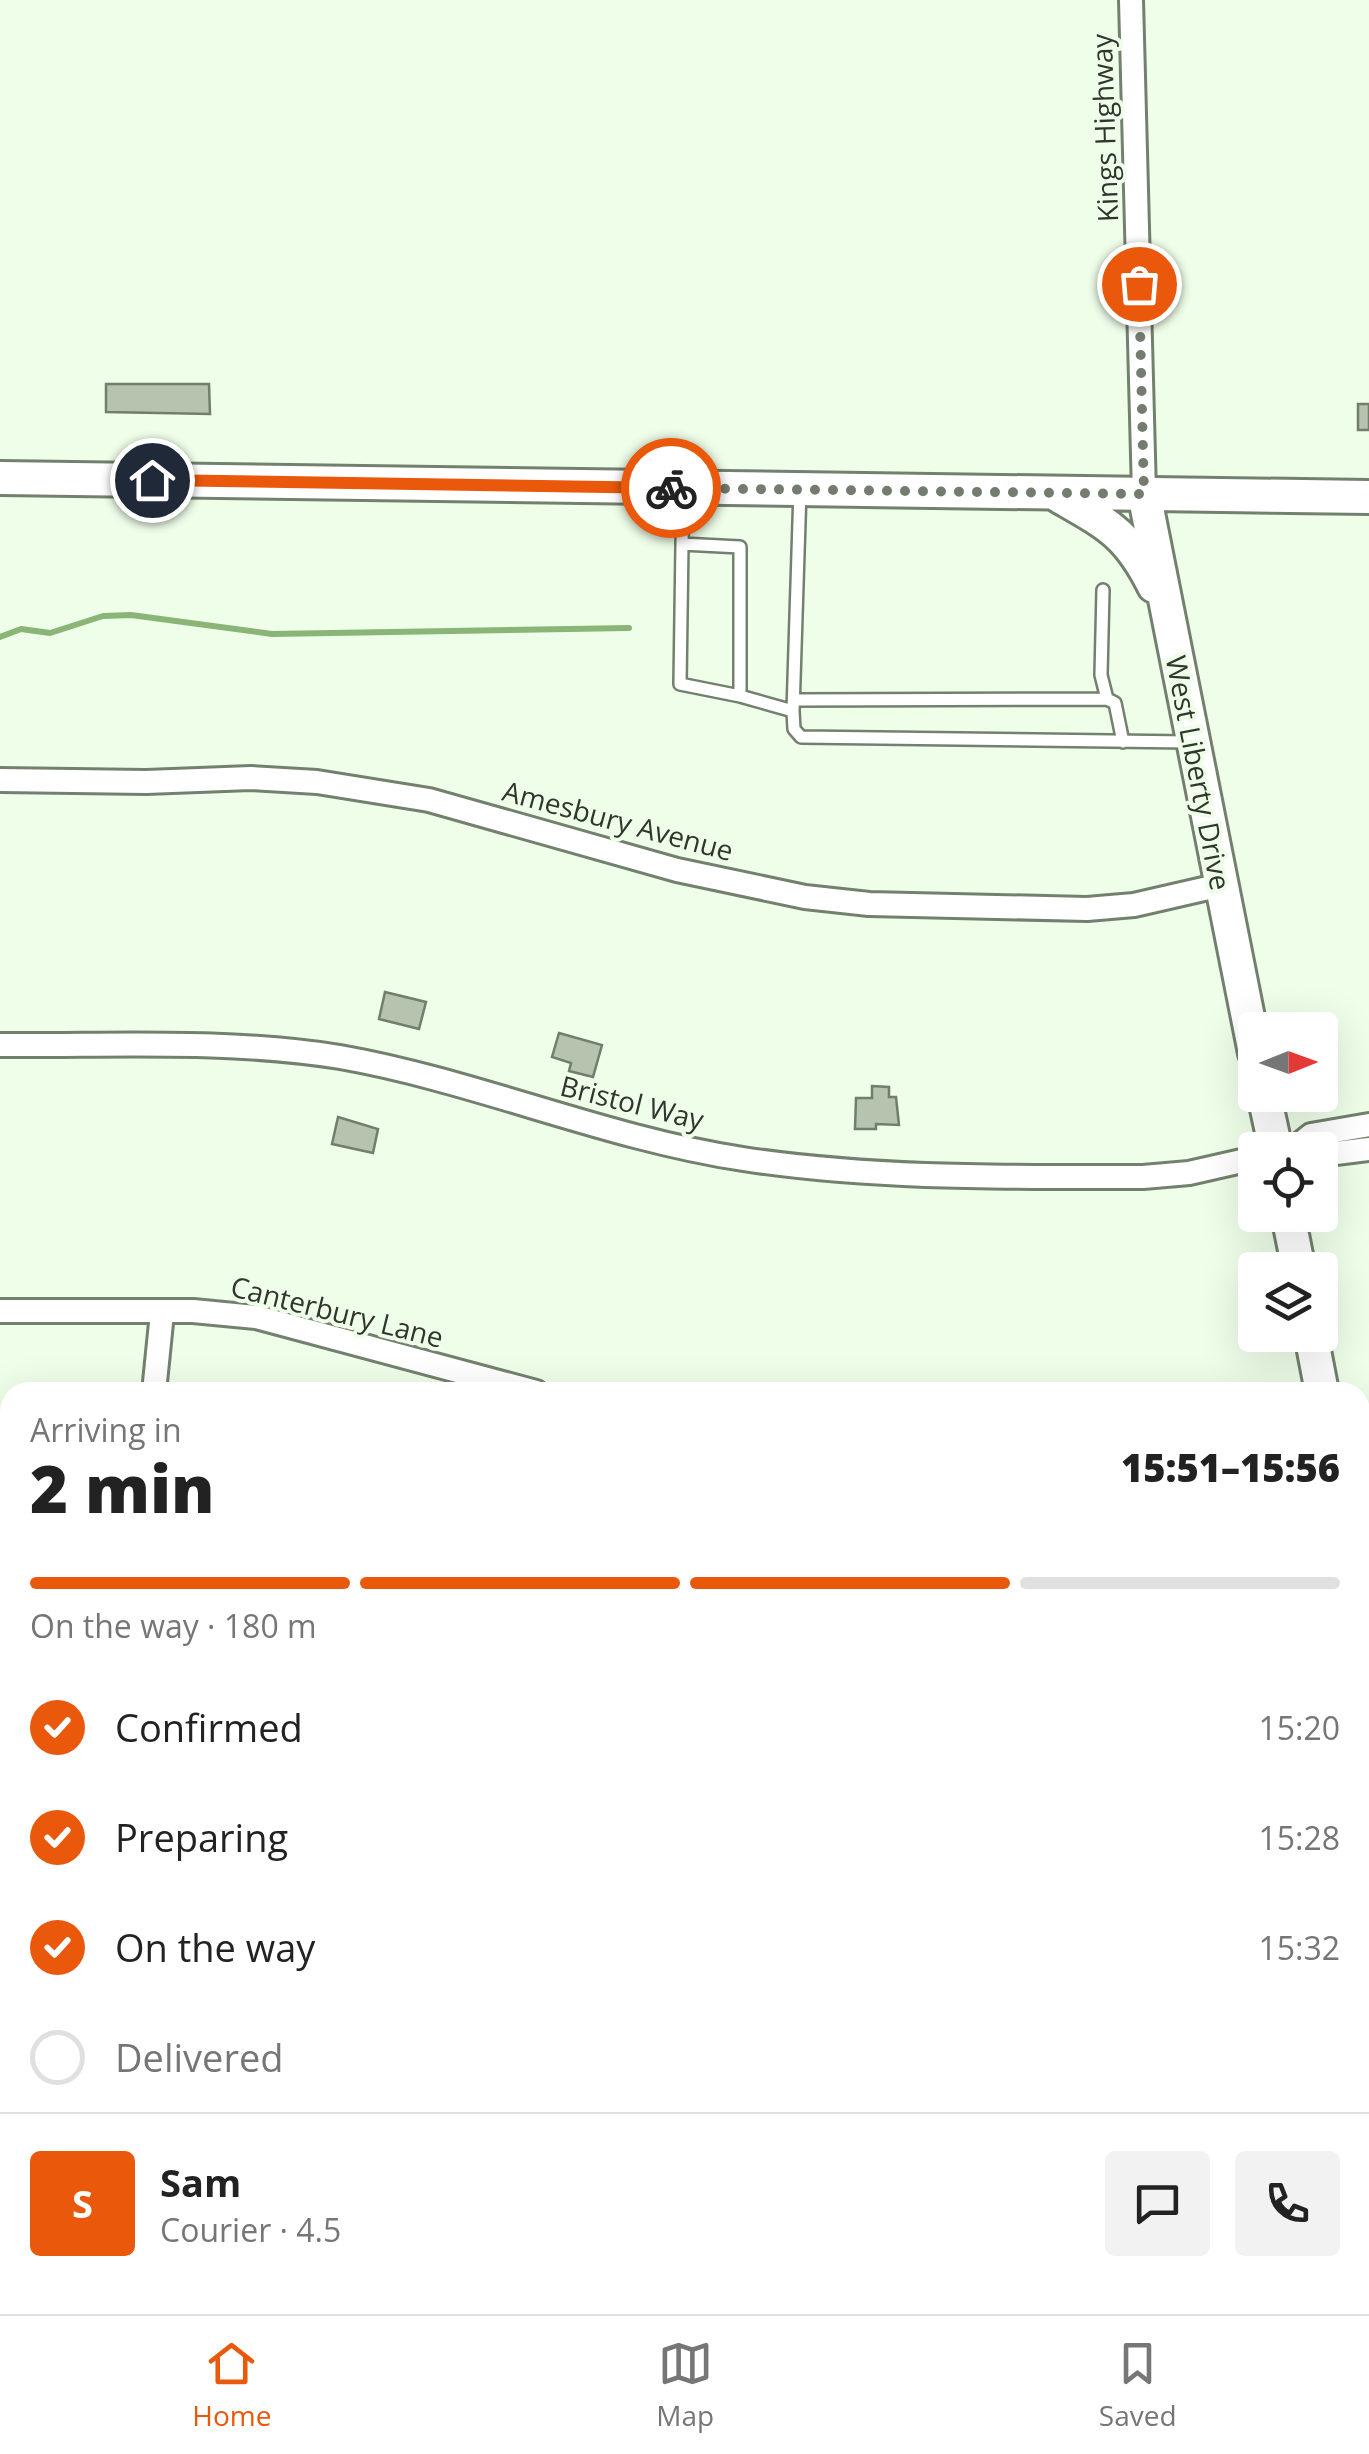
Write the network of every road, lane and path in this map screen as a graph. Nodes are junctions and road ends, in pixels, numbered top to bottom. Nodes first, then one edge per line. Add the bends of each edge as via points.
1 (1131, 0) edge
2 (0, 478) edge
3 (683, 488) junction
4 (800, 490) junction
5 (1054, 493) junction
6 (1144, 494) junction
7 (1369, 497) edge
8 (682, 544) junction
9 (1103, 590) dead end
10 (1166, 610) junction
11 (740, 696) junction
12 (1107, 698) junction
13 (794, 706) junction
14 (1123, 742) junction
15 (1192, 742) junction
16 (0, 780) edge
17 (1221, 885) junction
18 (1247, 1012) edge
19 (0, 1045) edge
20 (1338, 1136) edge
21 (1367, 1138) edge
22 (1338, 1148) edge
23 (1238, 1162) edge
24 (0, 1311) edge
25 (162, 1313) junction
26 (1314, 1352) edge
27 (155, 1382) edge
28 (499, 1382) edge
29 (1320, 1382) edge

1 - 6 street, Kings Highway
2 - 3 main road
3 - 4 main road
3 - 8 lane
4 - 5 main road
4 - 13 lane
5 - 6 main road
5 - 10 main road via 1118,531
6 - 7 main road
6 - 10 main road, West Liberty Drive
8 - 11 lane via 680,684
8 - 11 lane via 740,547
9 - 12 lane via 1100,675
10 - 15 main road, West Liberty Drive
11 - 13 lane
12 - 13 lane
12 - 14 lane via 1120,716
13 - 14 lane via 794,729 801,737
14 - 15 lane
15 - 17 main road, West Liberty Drive
16 - 17 street, Amesbury Avenue via 252,778 381,791 740,886 870,904 1088,909
17 - 18 main road, West Liberty Drive
19 - 23 street, Bristol Way via 283,1049 399,1070 665,1144 818,1169 1142,1177
20 - 21 street
21 - 22 street
24 - 25 street, Canterbury Lane
25 - 27 street
25 - 28 street, Canterbury Lane via 256,1317
26 - 29 main road

